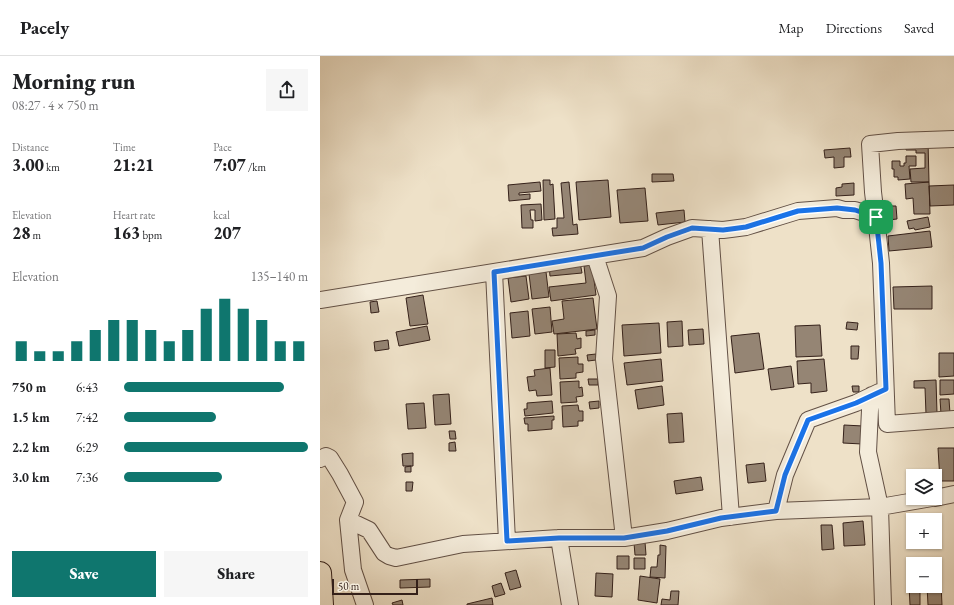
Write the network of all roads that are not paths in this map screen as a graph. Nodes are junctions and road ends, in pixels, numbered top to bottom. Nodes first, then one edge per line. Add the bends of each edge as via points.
1 (954, 139) edge
2 (876, 217) junction
3 (710, 229) junction
4 (595, 256) junction
5 (494, 272) junction
6 (320, 300) edge
7 (879, 392) junction
8 (954, 419) edge
9 (320, 460) edge
10 (954, 494) edge
11 (942, 497) edge
12 (906, 502) edge
13 (880, 507) junction
14 (776, 511) junction
15 (731, 517) junction
16 (348, 520) junction
17 (559, 538) junction
18 (624, 538) junction
19 (507, 541) junction
20 (320, 573) edge
21 (322, 605) edge
22 (365, 605) edge
23 (570, 605) edge
24 (883, 605) edge

1 - 2 street via 870,144
2 - 3 street via 855,210 837,208 798,211 746,227
2 - 7 street via 881,263
3 - 4 street via 692,228 643,248
3 - 15 street
4 - 5 street
4 - 18 street via 608,296 604,359
5 - 6 street
5 - 19 street
7 - 8 street via 887,424
7 - 13 street via 870,410 868,452
7 - 14 street via 808,420 785,475
9 - 16 street via 326,456 330,458 355,502
10 - 11 street
12 - 13 street
13 - 14 street
13 - 24 street
14 - 15 street
15 - 18 street
16 - 19 street via 369,530 384,553 396,558 463,544
16 - 22 street via 353,570
17 - 18 street
17 - 19 street
17 - 23 street
20 - 21 highway

